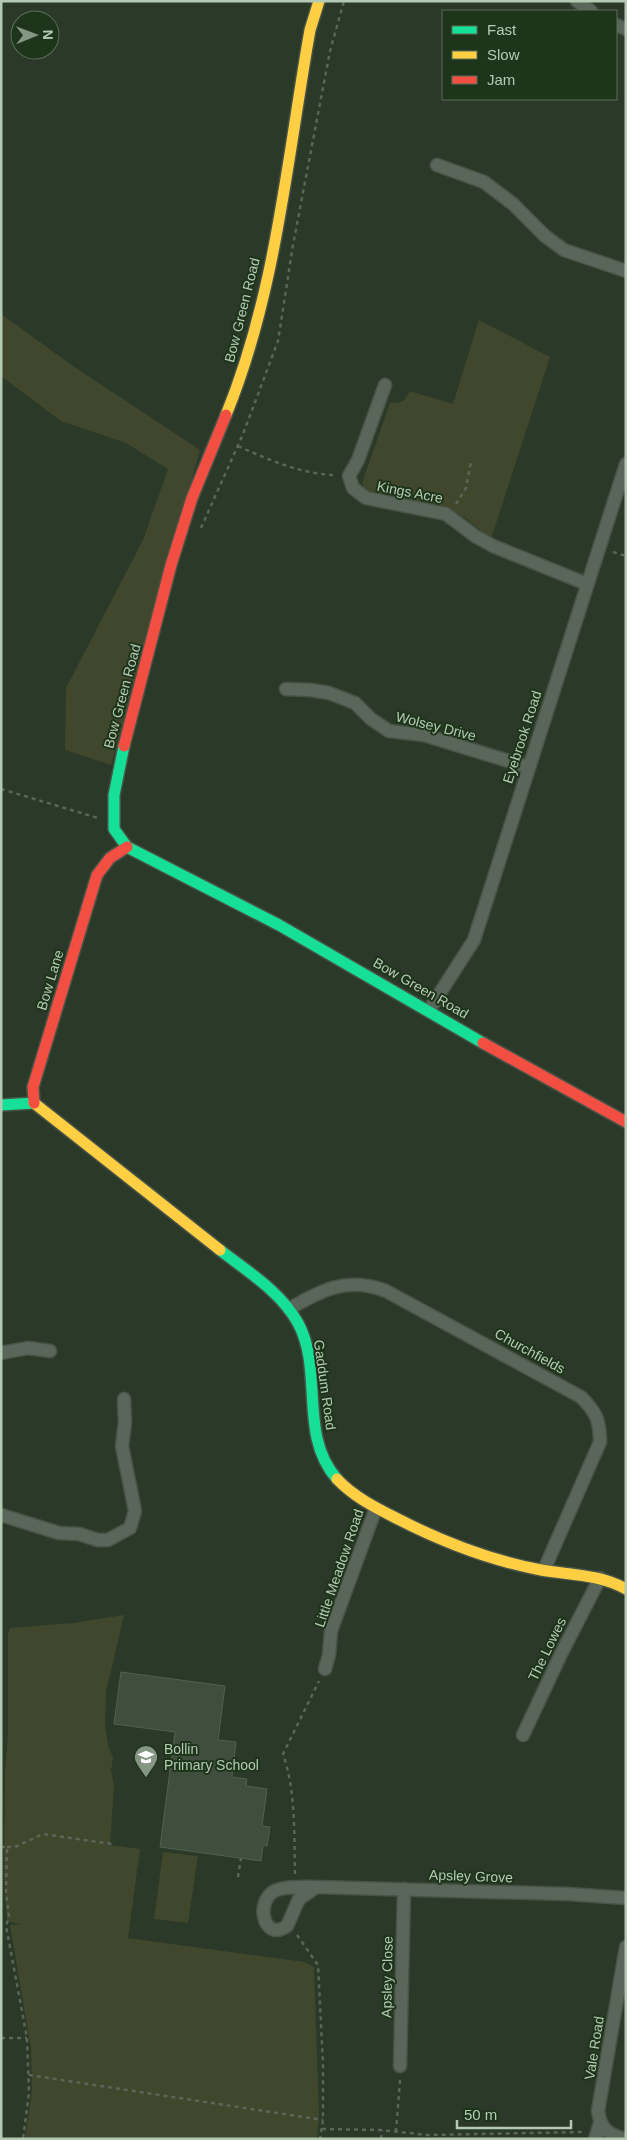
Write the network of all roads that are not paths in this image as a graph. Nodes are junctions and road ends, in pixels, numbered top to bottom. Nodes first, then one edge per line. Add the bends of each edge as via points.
1 (319, 1) edge
2 (577, 1) edge
3 (590, 10) edge
4 (437, 165) dead end
5 (626, 271) edge
6 (385, 385) dead end
7 (626, 464) edge
8 (586, 584) junction
9 (286, 689) dead end
10 (528, 767) junction
11 (127, 847) junction
12 (429, 1010) junction
13 (34, 1103) junction
14 (1, 1105) edge
15 (626, 1122) edge
16 (289, 1309) junction
17 (50, 1351) dead end
18 (1, 1353) edge
19 (124, 1399) dead end
20 (376, 1508) junction
21 (1, 1515) edge
22 (544, 1570) junction
23 (600, 1578) junction
24 (626, 1589) edge
25 (325, 1668) road end
26 (523, 1735) dead end
27 (316, 1887) junction
28 (404, 1889) junction
29 (625, 1900) edge
30 (626, 1947) edge
31 (400, 2066) road end
32 (598, 2131) edge
33 (624, 2139) edge

1 - 11 main road, Bow Green Road via 310,30 272,253 256,321 239,383 192,498 171,565 120,761 114,795 114,829
2 - 3 street
4 - 5 street via 484,182 564,250
6 - 8 street, Kings Acre via 349,476 353,488 366,498 451,517 494,546
7 - 8 street, Eyebrook Road
8 - 10 street, Eyebrook Road
9 - 10 street, Wolsey Drive via 329,692 355,703 389,731 424,735
10 - 12 street, Eyebrook Road via 474,940
11 - 12 main road, Bow Green Road via 279,925
11 - 13 main road, Bow Lane via 110,858 97,875 33,1087
12 - 15 main road, Bow Green Road
13 - 14 main road
13 - 16 main road, Gaddum Road via 266,1286
16 - 20 main road, Gaddum Road via 307,1350 320,1449 335,1477
16 - 22 street, Churchfields via 318,1291 371,1285 582,1397 593,1409 600,1425 600,1442
17 - 18 street via 28,1348
19 - 21 street via 122,1446 135,1511 130,1528 108,1540 98,1540 79,1534 59,1533
20 - 22 main road, Gaddum Road via 443,1542 493,1559
20 - 25 street, Little Meadow Road via 331,1631
22 - 23 main road, Gaddum Road
23 - 24 main road, Gaddum Road
23 - 26 street, The Lowes
27 - 27 street, Apsley Grove via 299,1899 289,1924 283,1929 271,1928 265,1921 264,1908 271,1893 279,1889
27 - 28 street, Apsley Grove
28 - 29 street, Apsley Grove via 578,1894
28 - 31 street, Apsley Close
30 - 32 street, Vale Road via 598,2111
32 - 33 street

